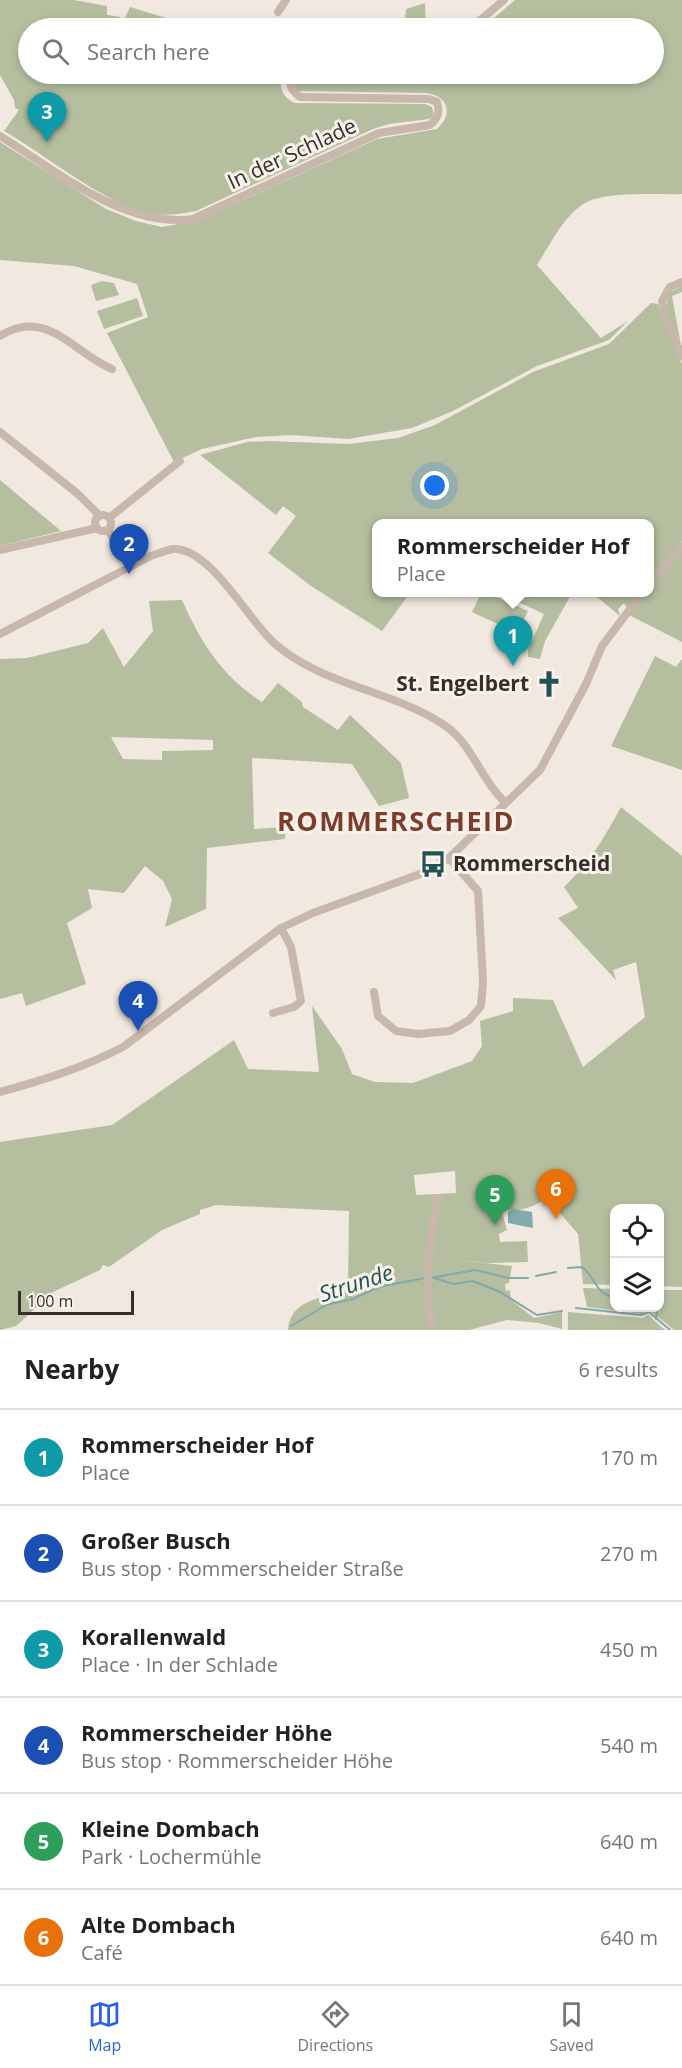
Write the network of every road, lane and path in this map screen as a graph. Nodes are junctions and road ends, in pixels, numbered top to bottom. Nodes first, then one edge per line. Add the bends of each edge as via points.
1 (286, 0) edge
2 (504, 0) edge
3 (278, 12) dead end
4 (483, 18) edge
5 (290, 84) edge
6 (0, 136) edge
7 (682, 282) edge
8 (0, 336) edge
9 (682, 356) edge
10 (112, 369) dead end
11 (0, 432) edge
12 (180, 460) dead end
13 (99, 516) junction
14 (109, 518) junction
15 (96, 528) junction
16 (108, 530) junction
17 (682, 546) edge
18 (0, 550) edge
19 (130, 567) junction
20 (654, 580) edge
21 (639, 597) edge
22 (0, 634) edge
23 (505, 802) junction
24 (449, 858) junction
25 (281, 928) junction
26 (374, 992) dead end
27 (273, 1013) dead end
28 (0, 1092) edge
29 (437, 1198) dead end
30 (433, 1330) edge

1 - 3 street
2 - 4 street
5 - 6 street, In der Schlade via 300,97 429,99 437,102 440,110 437,120 430,125 379,133 193,219 176,221 135,214 106,201
7 - 9 street via 670,287 662,301
8 - 10 street via 16,329 46,328
11 - 13 street via 78,494
12 - 14 street
13 - 14 street
13 - 15 street
14 - 16 street
15 - 16 street
15 - 18 street
16 - 19 street
17 - 20 street
19 - 22 street
19 - 23 street via 173,549 190,552 206,562 259,629 298,662 445,726 462,740 493,791
21 - 23 street via 602,646 540,770 521,792
23 - 24 street
24 - 25 street via 420,874
24 - 26 street via 478,891 481,1006 469,1020 450,1031 418,1034 396,1031 378,1016
25 - 27 street via 291,947 301,1001
25 - 28 street via 123,1047 69,1073
29 - 30 street via 427,1260

